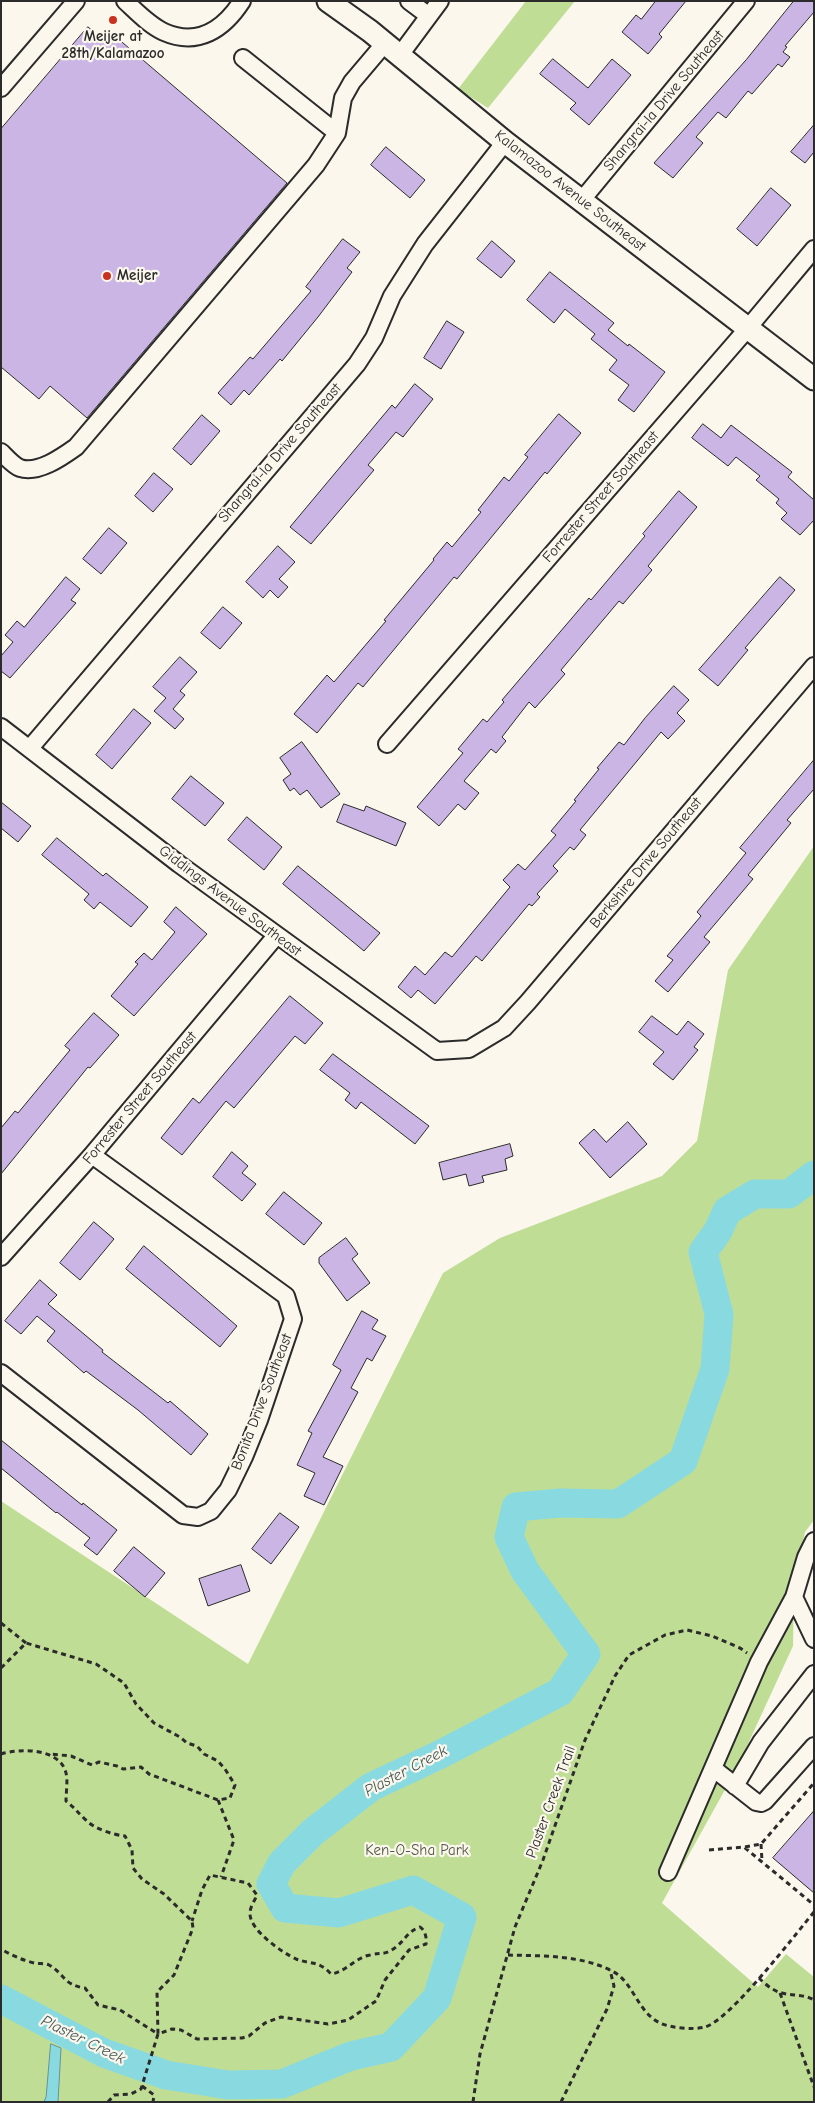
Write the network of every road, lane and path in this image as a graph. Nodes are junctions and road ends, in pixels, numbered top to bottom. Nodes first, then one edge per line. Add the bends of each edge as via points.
1 (76, 1) edge
2 (125, 1) edge
3 (242, 1) edge
4 (328, 1) edge
5 (408, 1) edge
6 (440, 1) edge
7 (746, 1) edge
8 (430, 16) junction
9 (392, 49) junction
10 (243, 58) dead end
11 (1, 88) edge
12 (336, 133) junction
13 (505, 142) junction
14 (581, 201) junction
15 (814, 249) edge
16 (748, 328) junction
17 (814, 379) edge
18 (1, 452) edge
19 (814, 666) edge
20 (1, 726) edge
21 (387, 744) dead end
22 (30, 748) junction
23 (276, 936) junction
24 (469, 1049) joint
25 (92, 1154) junction
26 (1, 1257) edge
27 (1, 1373) edge
28 (814, 1541) edge
29 (794, 1596) junction
30 (1, 1623) edge
31 (814, 1639) edge
32 (26, 1643) junction
33 (760, 1662) junction
34 (1, 1668) edge
35 (814, 1674) edge
36 (814, 1746) edge
37 (49, 1753) junction
38 (1, 1754) edge
39 (714, 1769) junction
40 (814, 1783) edge
41 (735, 1786) junction
42 (218, 1800) junction
43 (762, 1844) junction
44 (744, 1847) junction
45 (710, 1850) dead end
46 (762, 1861) junction
47 (668, 1872) dead end
48 (221, 1877) junction
49 (814, 1904) edge
50 (814, 1912) edge
51 (192, 1921) junction
52 (1, 1949) edge
53 (508, 1955) junction
54 (610, 1970) junction
55 (758, 1978) junction
56 (780, 1993) junction
57 (814, 2000) edge
58 (158, 2034) junction
59 (142, 2086) junction
60 (814, 2087) edge
61 (108, 2102) edge
62 (153, 2102) edge
63 (473, 2102) edge
64 (561, 2102) edge

1 - 11 street
2 - 3 street via 163,31 192,37 221,27
4 - 9 main road, Kalamazoo Avenue Southeast
5 - 8 street
6 - 8 street
7 - 14 street, Shangrai-la Drive Southeast
8 - 9 street
9 - 12 street via 348,90
9 - 13 main road, Kalamazoo Avenue Southeast
10 - 12 street
12 - 18 street via 316,165 76,447 33,469 19,468
13 - 14 main road, Kalamazoo Avenue Southeast
13 - 22 street, Shangrai-la Drive Southeast via 425,244 392,296 374,338 357,364
14 - 16 main road, Kalamazoo Avenue Southeast
15 - 16 street, Forrester Street Southeast
16 - 17 main road, Kalamazoo Avenue Southeast
16 - 21 street, Forrester Street Southeast
19 - 24 street, Berkshire Drive Southeast via 528,1002 504,1028
20 - 22 street, Giddings Avenue Southeast
22 - 23 street, Giddings Avenue Southeast
23 - 24 street, Giddings Avenue Southeast via 437,1051
23 - 25 street, Forrester Street Southeast
25 - 26 street, Forrester Street Southeast
25 - 27 street, Bonita Drive Southeast via 286,1296 293,1319 244,1457 228,1490 211,1511 198,1517 183,1515
28 - 29 street
29 - 31 street
29 - 33 street
30 - 32 path
32 - 34 path
32 - 42 path via 96,1664 124,1683 136,1704 154,1723 198,1746 226,1769 235,1785 230,1798
33 - 39 street
33 - 53 path, Plaster Creek Trail via 740,1648 687,1630 665,1636 629,1654 585,1740 543,1860 515,1927
35 - 41 street via 762,1742
36 - 41 street via 766,1801 756,1802
37 - 38 path via 14,1749
37 - 42 path via 71,1756 92,1765 99,1762 123,1769 141,1767 149,1774
37 - 51 path via 66,1772 66,1801 88,1823 110,1834 125,1836 132,1850 134,1868 142,1879 164,1894
39 - 41 street
39 - 47 street
40 - 43 path
42 - 48 path via 234,1840
43 - 44 path
43 - 46 path
44 - 45 path
44 - 46 path
46 - 49 path
48 - 51 path via 210,1874
48 - 58 path via 248,1883 254,1889 257,1895 250,1914 253,1924 269,1944 296,1958 323,1966 332,1974 340,1973 369,1954 384,1955 411,1930 420,1927 426,1944 409,1950 385,1980 376,2001 348,2020 328,2024 281,2017 242,2038 197,2040 182,2030 172,2029
50 - 55 path
51 - 58 path via 193,1928 174,1975 157,1992
52 - 58 path via 33,1963 47,1964 65,1981 85,1988 98,2005 120,2010
53 - 54 path via 596,1963
53 - 63 path, Plaster Creek Trail via 480,2054
54 - 55 path via 629,1986 643,2011 660,2023 681,2028 705,2026 726,2015
54 - 64 path via 614,1986 607,2009
55 - 56 path
56 - 57 path
56 - 60 path
58 - 59 path
59 - 61 path via 131,2094 114,2095
59 - 62 path via 154,2095

